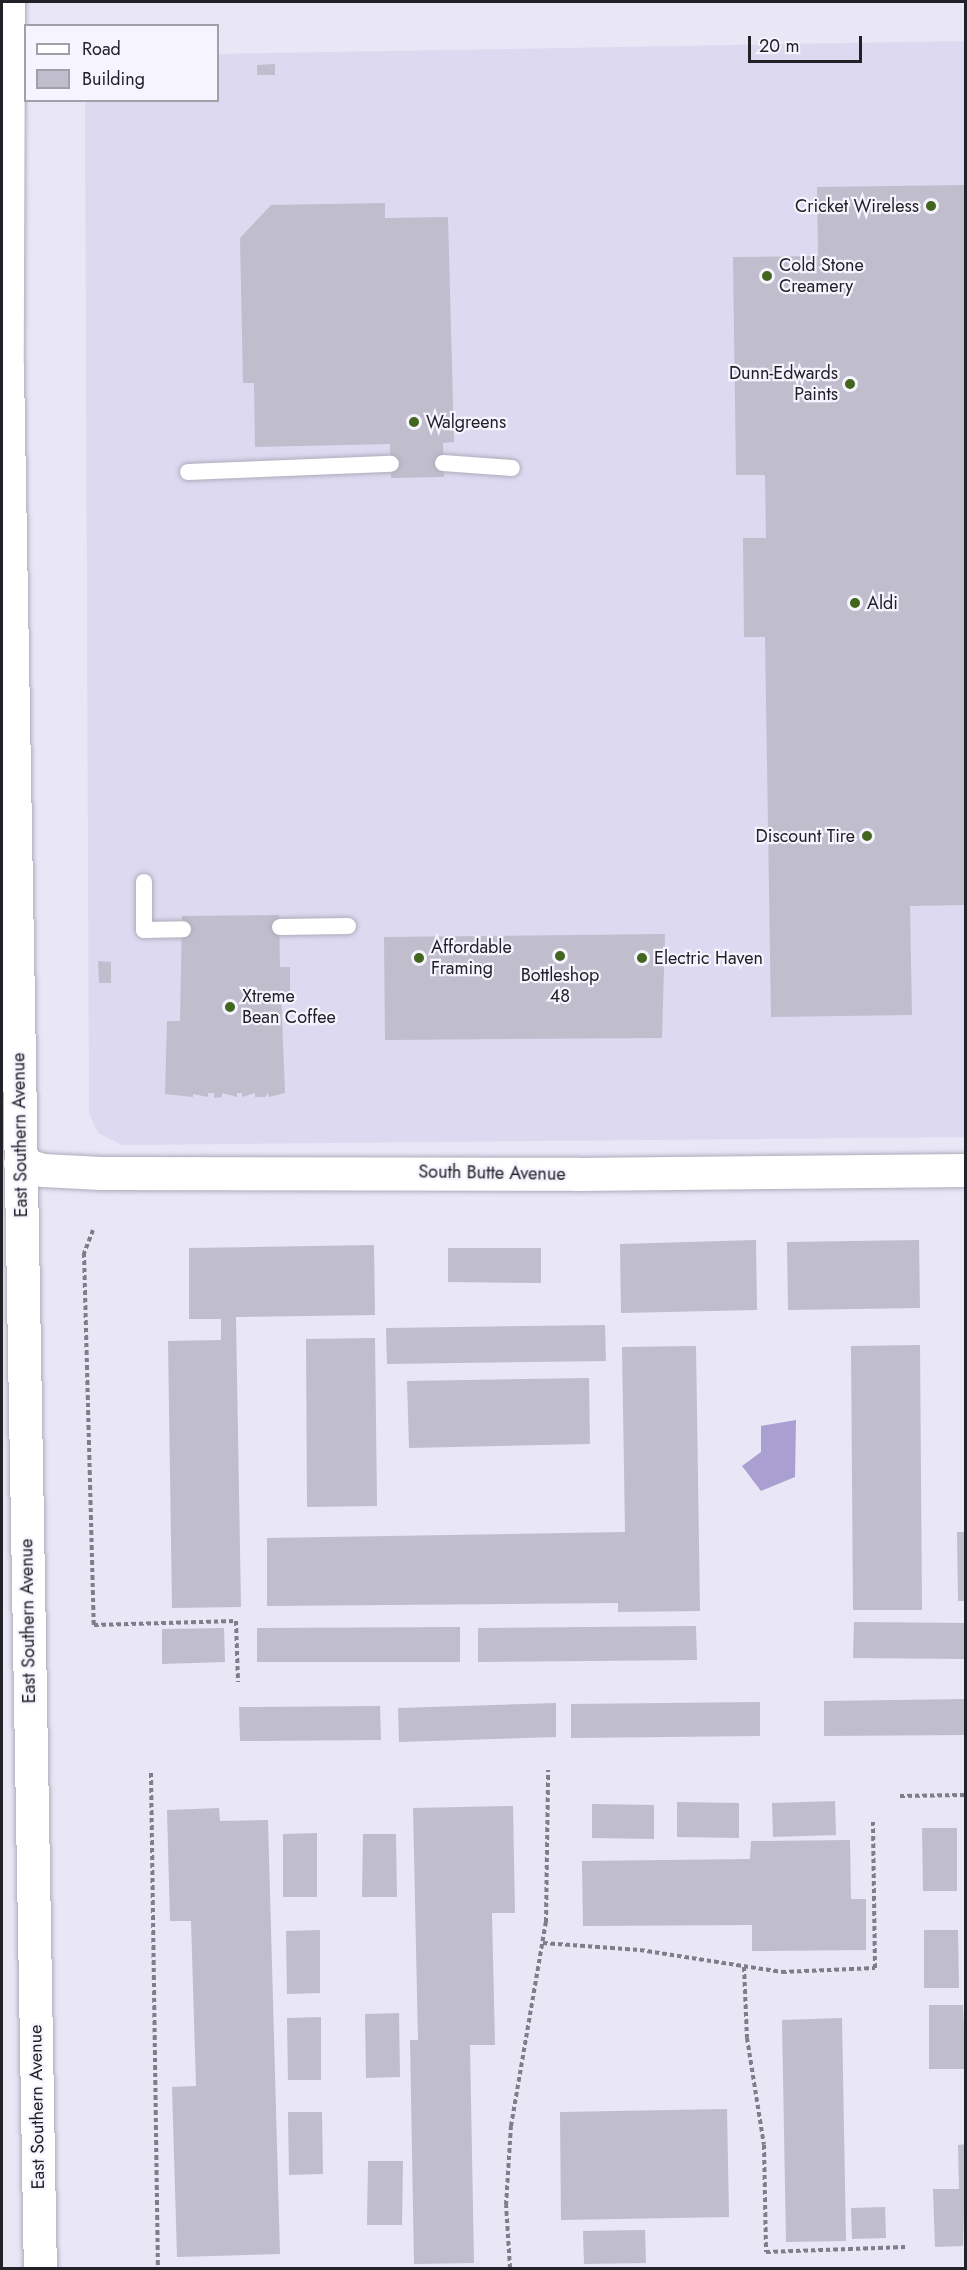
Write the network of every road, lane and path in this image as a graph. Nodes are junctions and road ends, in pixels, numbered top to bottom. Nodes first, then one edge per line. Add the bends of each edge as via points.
1 (8, 2) edge
2 (443, 463) dead end
3 (391, 464) dead end
4 (512, 468) dead end
5 (188, 472) dead end
6 (144, 882) dead end
7 (348, 926) dead end
8 (280, 927) dead end
9 (183, 929) dead end
10 (20, 1163) junction
11 (966, 1170) edge
12 (93, 1230) dead end
13 (238, 1682) dead end
14 (548, 1770) dead end
15 (151, 1773) dead end
16 (966, 1795) edge
17 (900, 1796) dead end
18 (873, 1822) dead end
19 (543, 1943) junction
20 (744, 1967) junction
21 (906, 2247) dead end
22 (40, 2268) edge
23 (158, 2268) edge
24 (510, 2268) edge

1 - 10 main road, East Southern Avenue via 7,367
2 - 4 lane
3 - 5 lane
6 - 9 lane via 144,930
7 - 8 lane
10 - 11 main road, South Butte Avenue via 44,1170 101,1173
10 - 22 main road, East Southern Avenue
12 - 13 path via 84,1252 94,1625 237,1621
14 - 19 path
15 - 23 path
16 - 17 path
18 - 20 path via 875,1968 782,1972
19 - 20 path via 640,1950
19 - 24 path via 511,2126 506,2205
20 - 21 path via 747,2038 764,2145 765,2252

